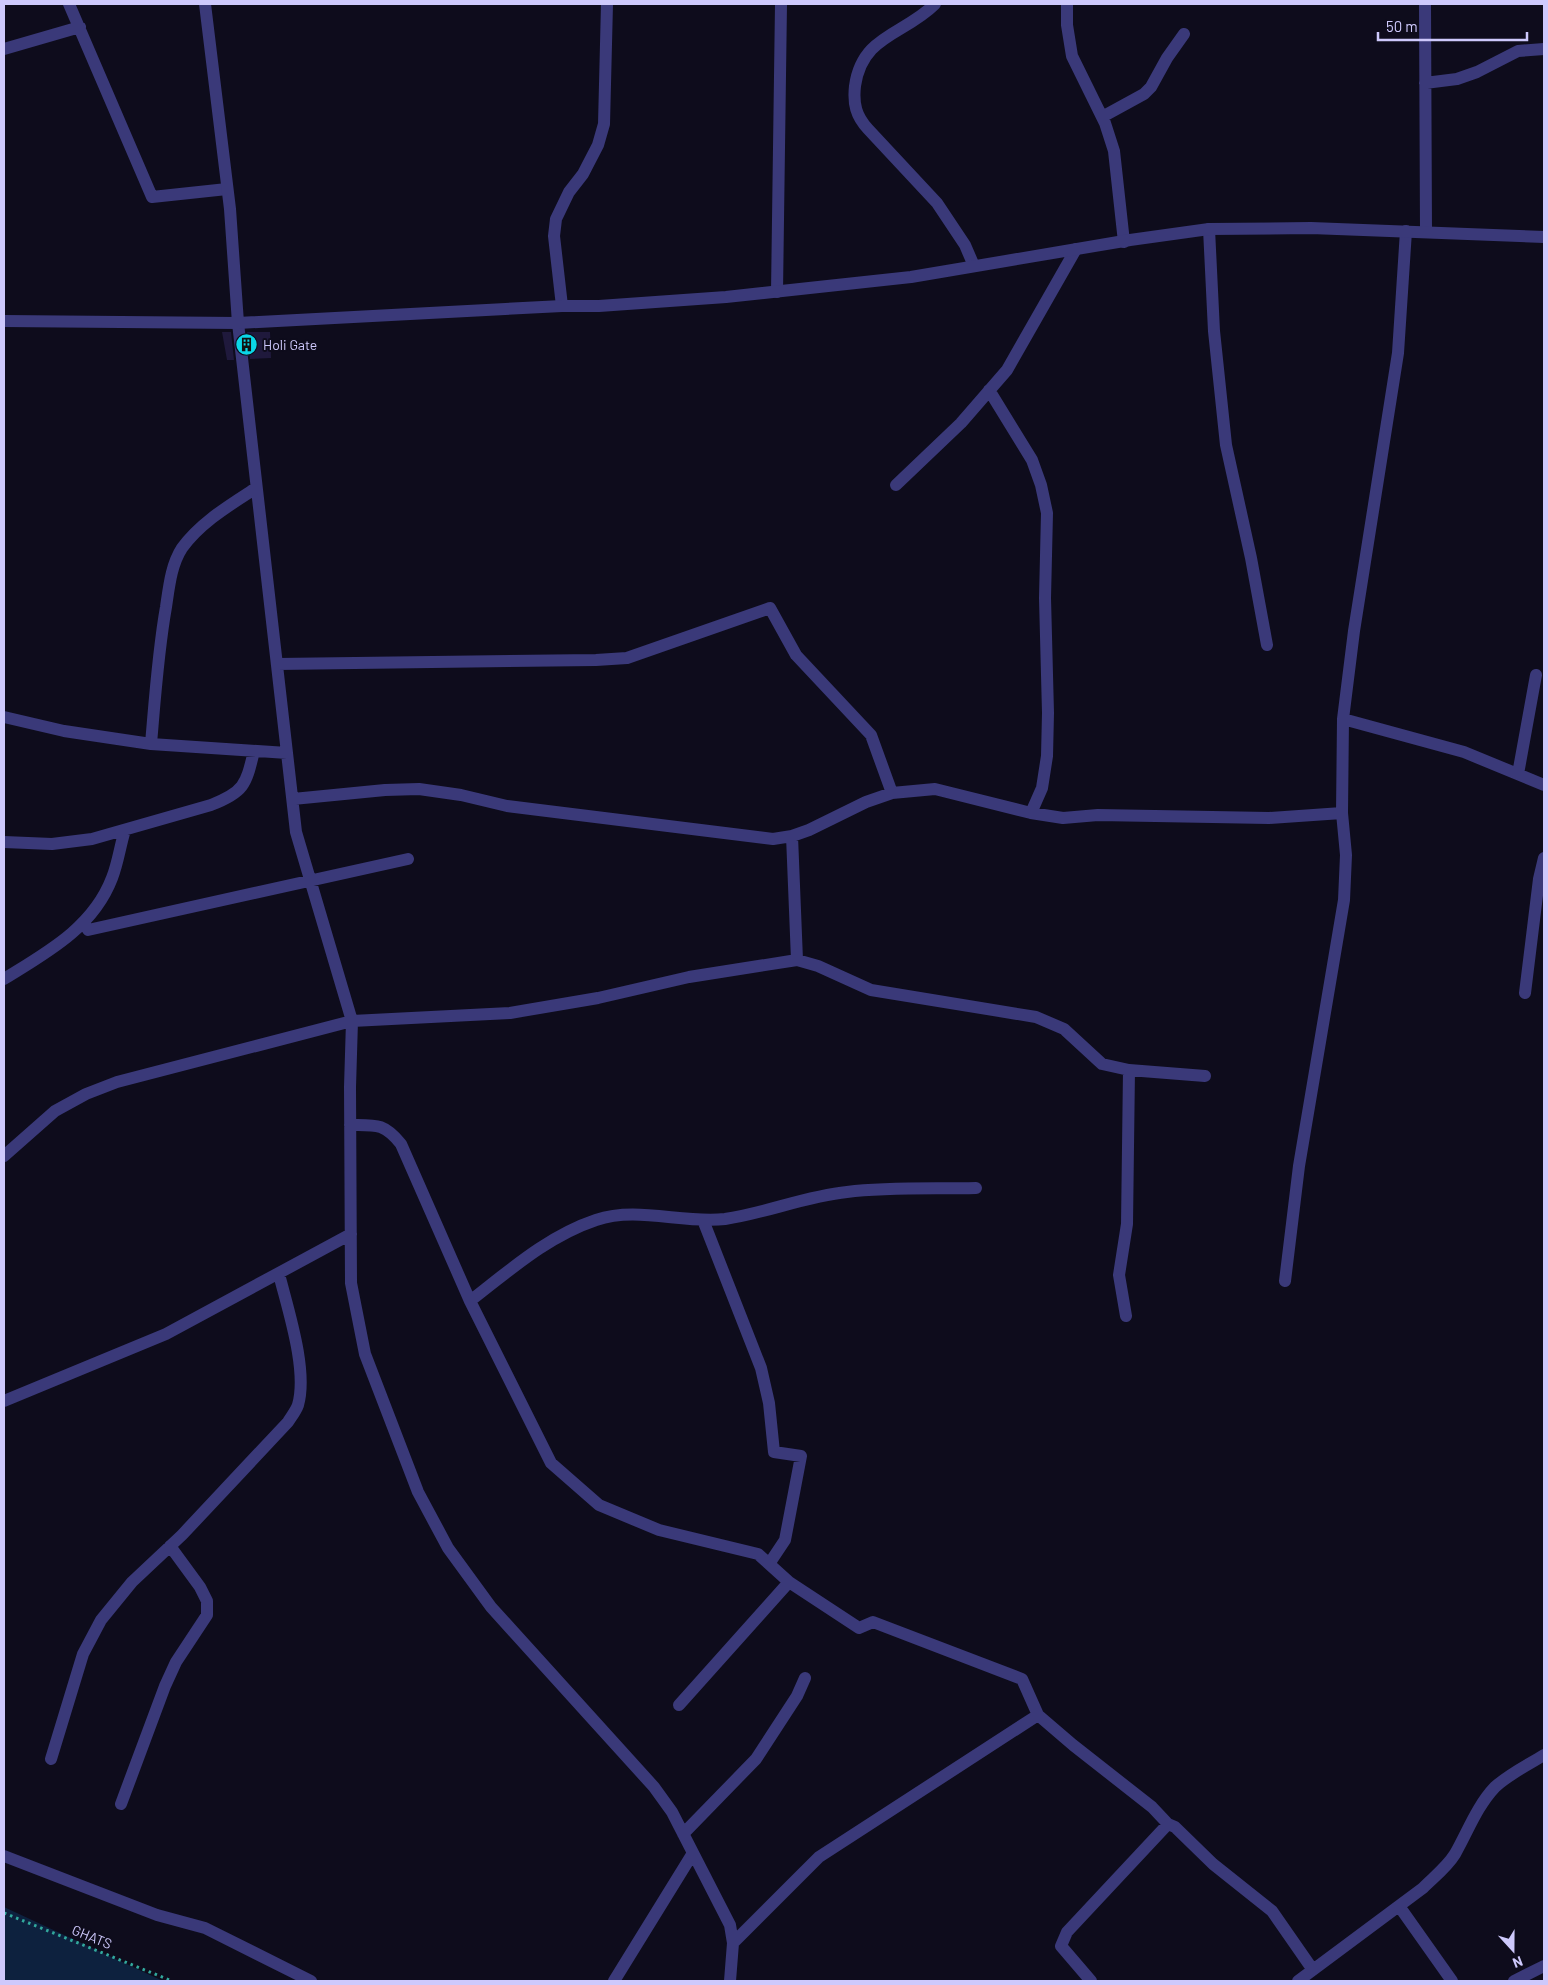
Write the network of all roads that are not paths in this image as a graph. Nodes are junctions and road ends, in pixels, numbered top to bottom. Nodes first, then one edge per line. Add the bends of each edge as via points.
1 (69, 4) edge
2 (205, 4) edge
3 (607, 4) edge
4 (781, 4) edge
5 (935, 4) edge
6 (1067, 4) edge
7 (1425, 4) edge
8 (80, 27) junction
9 (1184, 34) dead end
10 (1544, 49) edge
11 (4, 50) edge
12 (1425, 83) junction
13 (1102, 117) junction
14 (227, 189) junction
15 (1209, 229) junction
16 (1406, 231) junction
17 (1426, 232) junction
18 (1544, 237) edge
19 (1124, 242) junction
20 (1076, 250) junction
21 (974, 266) junction
22 (777, 292) junction
23 (562, 306) junction
24 (4, 321) edge
25 (238, 323) junction
26 (989, 390) junction
27 (896, 485) dead end
28 (256, 488) junction
29 (1267, 645) dead end
30 (277, 664) junction
31 (1536, 675) dead end
32 (4, 717) edge
33 (1343, 719) junction
34 (151, 744) junction
35 (254, 751) junction
36 (287, 753) junction
37 (1518, 774) junction
38 (1544, 785) edge
39 (892, 793) junction
40 (293, 800) junction
41 (1031, 813) junction
42 (1342, 813) junction
43 (125, 830) junction
44 (792, 836) junction
45 (4, 842) edge
46 (1544, 858) edge
47 (408, 859) dead end
48 (310, 880) junction
49 (88, 930) dead end
50 (797, 960) junction
51 (4, 979) edge
52 (1525, 993) dead end
53 (352, 1021) junction
54 (1129, 1070) junction
55 (1205, 1076) dead end
56 (350, 1124) junction
57 (4, 1156) edge
58 (976, 1188) dead end
59 (703, 1220) junction
60 (351, 1234) junction
61 (279, 1274) junction
62 (1285, 1281) dead end
63 (470, 1301) junction
64 (1126, 1316) dead end
65 (4, 1401) edge
66 (170, 1546) junction
67 (770, 1564) junction
68 (789, 1582) junction
69 (806, 1678) dead end
70 (679, 1705) dead end
71 (1038, 1715) junction
72 (1544, 1755) edge
73 (51, 1759) dead end
74 (122, 1804) dead end
75 (1168, 1824) junction
76 (683, 1834) junction
77 (694, 1853) junction
78 (4, 1856) edge
79 (1399, 1906) junction
80 (733, 1943) junction
81 (1544, 1966) edge
82 (1313, 1970) junction
83 (310, 1981) edge
84 (614, 1981) edge
85 (730, 1981) edge
86 (1091, 1981) edge
87 (1298, 1981) edge
88 (1452, 1981) edge
89 (1514, 1981) edge

1 - 8 street
2 - 14 street
3 - 23 street via 604,124 598,145 556,219 554,236
4 - 22 street
5 - 21 street via 867,53 858,73 855,104 860,121 937,203 965,245
6 - 13 street via 1066,24 1072,56
7 - 12 street
8 - 11 street
8 - 14 street via 152,197
9 - 13 street via 1151,87
10 - 12 street via 1518,51 1457,79
12 - 17 street
13 - 19 street via 1114,151
14 - 25 street
15 - 16 street
15 - 19 street
15 - 29 street via 1214,331 1226,446
16 - 17 street
16 - 33 street via 1398,353
17 - 18 street
19 - 20 street
20 - 21 street
20 - 26 street via 1007,370
21 - 22 street via 910,277
22 - 23 street
23 - 25 street
24 - 25 street
25 - 28 street
26 - 27 street via 961,423
26 - 41 street via 1032,460 1047,512 1047,756 1042,788
28 - 30 street
28 - 34 street via 198,530 182,549 173,568 160,639
30 - 36 street
30 - 39 street via 627,658 770,608 796,655 871,735
31 - 37 street
32 - 34 street via 64,731
33 - 37 street via 1464,752
33 - 42 street
34 - 35 street
35 - 36 street
35 - 43 street via 247,780 229,798
36 - 40 street
37 - 38 street
39 - 41 street via 935,789
39 - 44 street
40 - 44 street via 419,789 507,806 773,839
40 - 48 street via 296,832
41 - 42 street via 1063,818 1098,815 1269,818
42 - 62 street via 1346,855 1344,900 1298,1166
43 - 45 street via 74,842
43 - 51 street via 112,878 82,925 58,946
44 - 50 street
46 - 52 street via 1538,879
47 - 48 street
48 - 49 street
48 - 53 street
50 - 53 street via 689,977 598,998 510,1012
50 - 54 street via 871,990 1036,1017 1064,1029 1102,1064
53 - 56 street
53 - 57 street via 117,1082 86,1094 55,1111
54 - 55 street
54 - 64 street via 1127,1224 1119,1275
56 - 60 street
56 - 63 street via 377,1125 391,1132 401,1144
58 - 59 street via 845,1192
59 - 63 street via 628,1215 599,1219 566,1231 536,1250
59 - 67 street via 761,1368 769,1403 774,1452 801,1456 785,1540
60 - 61 street
60 - 76 street via 351,1283 365,1354 418,1492 448,1548 490,1607 654,1787
61 - 65 street via 166,1334
61 - 66 street via 300,1362 298,1407 288,1422
63 - 67 street via 551,1463 599,1506 659,1530 758,1554
66 - 73 street via 132,1582 101,1620 83,1654
66 - 74 street via 200,1587 207,1601 207,1615 176,1662 165,1686
67 - 68 street
68 - 70 street
68 - 71 street via 859,1628 874,1622 1022,1679
69 - 76 street via 756,1759
71 - 75 street via 1152,1807
71 - 80 street via 819,1857
72 - 79 street via 1496,1786 1454,1855 1441,1871
75 - 82 street via 1272,1911
75 - 86 street via 1067,1932 1060,1946
76 - 77 street
77 - 80 street via 724,1909
77 - 84 street
78 - 83 street via 157,1915 205,1928
79 - 82 street
79 - 88 street
80 - 85 street
81 - 89 street
82 - 87 street

